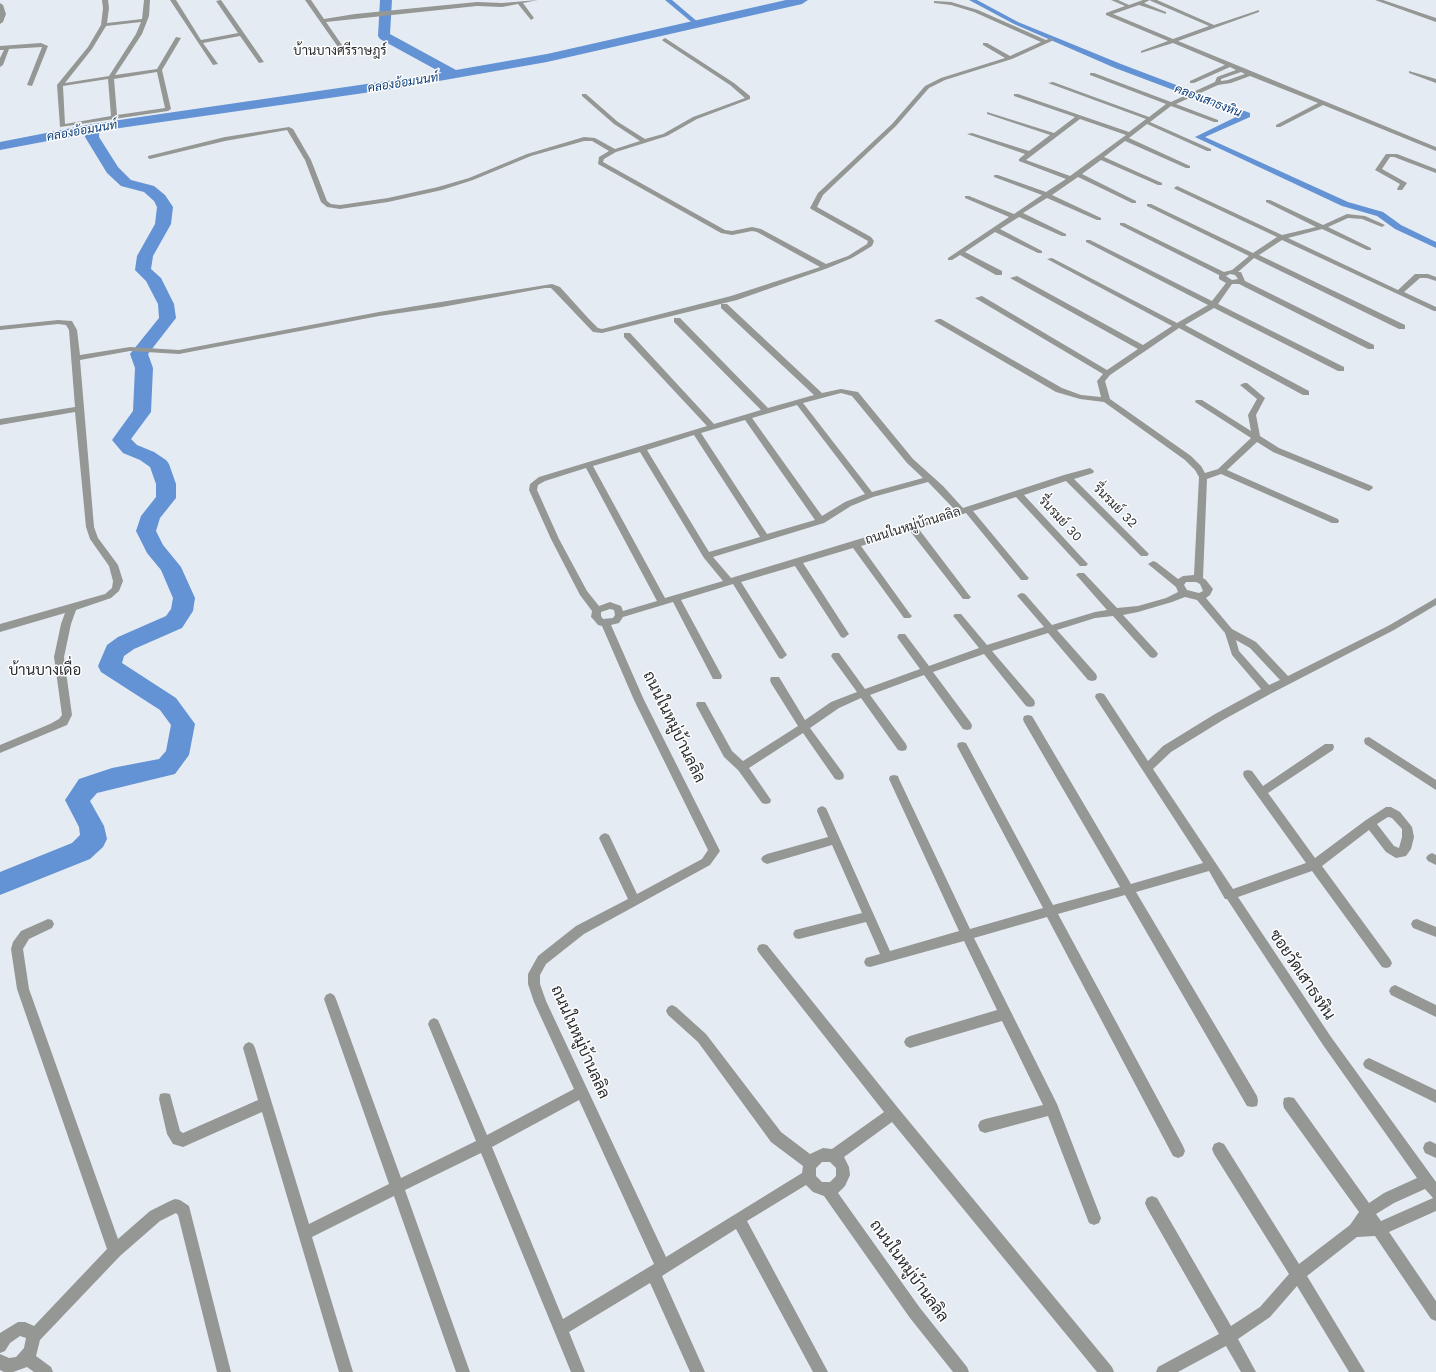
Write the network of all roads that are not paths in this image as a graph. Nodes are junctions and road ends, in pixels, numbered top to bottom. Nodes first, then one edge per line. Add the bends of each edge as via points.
1 (105, 0) edge
2 (147, 0) edge
3 (173, 0) edge
4 (308, 0) edge
5 (535, 0) edge
6 (1114, 0) edge
7 (1148, 0) edge
8 (1153, 0) edge
9 (1378, 0) edge
10 (219, 1) dead end
11 (936, 2) dead end
12 (1139, 2) junction
13 (520, 3) junction
14 (0, 5) edge
15 (1128, 6) junction
16 (1257, 11) dead end
17 (1164, 13) dead end
18 (531, 18) dead end
19 (145, 20) junction
20 (1436, 20) edge
21 (322, 21) junction
22 (0, 22) edge
23 (104, 25) junction
24 (1215, 27) junction
25 (241, 34) junction
26 (178, 38) dead end
27 (665, 40) dead end
28 (1174, 41) junction
29 (200, 42) junction
30 (985, 44) dead end
31 (0, 48) edge
32 (7, 48) junction
33 (353, 48) dead end
34 (1143, 52) dead end
35 (1010, 58) junction
36 (261, 62) dead end
37 (215, 64) dead end
38 (0, 65) edge
39 (1231, 65) junction
40 (159, 70) junction
41 (1241, 70) junction
42 (1411, 72) dead end
43 (1092, 74) dead end
44 (1250, 74) junction
45 (111, 77) junction
46 (1436, 81) edge
47 (1192, 82) dead end
48 (1051, 83) dead end
49 (1217, 83) junction
50 (30, 85) dead end
51 (60, 85) junction
52 (1016, 94) dead end
53 (584, 95) dead end
54 (1323, 103) junction
55 (1171, 104) junction
56 (988, 112) dead end
57 (114, 117) junction
58 (1079, 117) junction
59 (1148, 120) junction
60 (1216, 121) dead end
61 (1278, 126) dead end
62 (970, 134) dead end
63 (1054, 135) junction
64 (1127, 136) junction
65 (644, 141) junction
66 (1436, 149) edge
67 (1209, 150) dead end
68 (614, 151) junction
69 (1030, 154) junction
70 (150, 157) dead end
71 (1100, 157) junction
72 (1188, 167) dead end
73 (1436, 171) edge
74 (996, 176) dead end
75 (1074, 177) junction
76 (1160, 184) dead end
77 (1177, 188) dead end
78 (1400, 189) dead end
79 (1047, 195) junction
80 (967, 197) dead end
81 (1268, 201) dead end
82 (1134, 202) dead end
83 (1149, 205) dead end
84 (1018, 215) junction
85 (1099, 219) dead end
86 (1122, 224) dead end
87 (1382, 225) dead end
88 (1323, 227) junction
89 (996, 230) junction
90 (1064, 235) dead end
91 (1282, 237) junction
92 (1088, 241) dead end
93 (1369, 249) dead end
94 (1040, 252) dead end
95 (961, 253) junction
96 (1254, 254) junction
97 (1050, 259) dead end
98 (950, 260) dead end
99 (826, 267) junction
100 (1234, 272) junction
101 (999, 273) dead end
102 (1222, 274) junction
103 (1014, 278) dead end
104 (1436, 279) edge
105 (1240, 281) junction
106 (1230, 282) junction
107 (1400, 292) junction
108 (979, 298) dead end
109 (1213, 305) junction
110 (724, 306) dead end
111 (1434, 308) dead end
112 (677, 320) dead end
113 (938, 321) dead end
114 (1178, 326) junction
115 (1402, 327) dead end
116 (0, 328) edge
117 (627, 335) dead end
118 (1371, 347) dead end
119 (1143, 348) junction
120 (76, 358) junction
121 (1341, 370) dead end
122 (1107, 373) junction
123 (1244, 385) dead end
124 (1306, 393) dead end
125 (820, 396) junction
126 (1106, 400) junction
127 (1199, 402) dead end
128 (799, 403) junction
129 (79, 409) junction
130 (766, 411) junction
131 (746, 417) junction
132 (0, 422) edge
133 (712, 426) junction
134 (696, 432) junction
135 (1256, 438) junction
136 (643, 448) junction
137 (588, 465) junction
138 (1090, 471) dead end
139 (1221, 471) junction
140 (1067, 477) junction
141 (1203, 477) junction
142 (928, 479) junction
143 (1369, 488) dead end
144 (1017, 492) junction
145 (870, 495) junction
146 (965, 511) junction
147 (821, 520) junction
148 (1335, 521) dead end
149 (912, 528) junction
150 (765, 538) junction
151 (855, 544) junction
152 (1144, 554) dead end
153 (707, 556) junction
154 (797, 562) junction
155 (1083, 564) dead end
156 (1153, 564) dead end
157 (1081, 575) dead end
158 (1024, 578) dead end
159 (1198, 579) junction
160 (732, 581) junction
161 (1182, 589) junction
162 (1022, 596) dead end
163 (966, 597) dead end
164 (1200, 597) junction
165 (676, 599) junction
166 (1436, 601) edge
167 (662, 602) junction
168 (72, 608) junction
169 (597, 610) junction
170 (1116, 613) junction
171 (620, 615) junction
172 (907, 616) dead end
173 (958, 616) dead end
174 (606, 624) junction
175 (0, 628) edge
176 (1050, 629) junction
177 (1229, 632) junction
178 (844, 634) dead end
179 (902, 637) dead end
180 (986, 649) junction
181 (1153, 654) dead end
182 (782, 655) dead end
183 (836, 656) dead end
184 (928, 671) junction
185 (717, 676) dead end
186 (1092, 677) dead end
187 (775, 680) dead end
188 (1287, 681) junction
189 (1268, 690) junction
190 (862, 694) junction
191 (1100, 697) dead end
192 (1030, 703) dead end
193 (701, 705) dead end
194 (1028, 719) dead end
195 (804, 726) junction
196 (967, 726) dead end
197 (1369, 740) dead end
198 (962, 746) dead end
199 (902, 747) dead end
200 (1329, 748) dead end
201 (0, 749) edge
202 (742, 767) junction
203 (1148, 768) junction
204 (1248, 774) dead end
205 (839, 776) dead end
206 (894, 779) dead end
207 (1436, 786) edge
208 (1262, 792) junction
209 (766, 800) dead end
210 (822, 811) dead end
211 (1370, 823) dead end
212 (605, 838) dead end
213 (833, 840) junction
214 (767, 859) dead end
215 (1314, 865) junction
216 (1211, 866) junction
217 (1128, 889) junction
218 (1229, 895) junction
219 (634, 900) junction
220 (1050, 911) junction
221 (870, 916) junction
222 (48, 924) dead end
223 (1418, 924) dead end
224 (1436, 932) edge
225 (799, 934) dead end
226 (967, 935) junction
227 (763, 949) dead end
228 (887, 957) junction
229 (870, 962) dead end
230 (1386, 963) dead end
231 (1395, 992) dead end
232 (330, 999) dead end
233 (672, 1011) dead end
234 (1436, 1011) edge
235 (1005, 1014) junction
236 (434, 1024) dead end
237 (910, 1042) dead end
238 (249, 1048) dead end
239 (1369, 1064) dead end
240 (582, 1092) junction
241 (1436, 1097) edge
242 (165, 1099) dead end
243 (1252, 1101) dead end
244 (266, 1103) junction
245 (1289, 1103) dead end
246 (1052, 1110) junction
247 (893, 1113) junction
248 (985, 1126) dead end
249 (484, 1144) junction
250 (1219, 1149) dead end
251 (1178, 1151) dead end
252 (834, 1156) junction
253 (809, 1170) junction
254 (1427, 1181) junction
255 (398, 1186) junction
256 (828, 1190) junction
257 (1436, 1193) edge
258 (1152, 1203) dead end
259 (1436, 1204) edge
260 (1367, 1212) junction
261 (1094, 1218) dead end
262 (738, 1219) junction
263 (1379, 1229) junction
264 (1355, 1230) junction
265 (305, 1233) junction
266 (115, 1251) junction
267 (658, 1270) junction
268 (1298, 1274) junction
269 (1436, 1314) edge
270 (561, 1328) junction
271 (1229, 1336) junction
272 (2, 1337) edge
273 (33, 1337) junction
274 (27, 1358) junction
275 (1, 1363) edge
276 (46, 1372) edge
277 (224, 1372) edge
278 (346, 1372) edge
279 (463, 1372) edge
280 (578, 1372) edge
281 (698, 1372) edge
282 (821, 1372) edge
283 (962, 1372) edge
284 (1107, 1372) edge
285 (1164, 1372) edge
286 (1249, 1372) edge
287 (1358, 1372) edge

1 - 23 street
2 - 19 street
3 - 29 street
4 - 21 street
5 - 13 street
6 - 15 street
7 - 12 street
8 - 24 street
9 - 20 street
10 - 25 street
11 - 35 street via 976,11 1048,41
12 - 15 street
12 - 17 street
13 - 18 street
13 - 21 street via 477,4
14 - 22 street via 3,14
15 - 28 street via 1108,14
16 - 24 street
19 - 23 street
19 - 45 street via 139,34
21 - 33 street via 340,46
23 - 51 street via 90,48
24 - 28 street
25 - 29 street
25 - 36 street
26 - 40 street
27 - 65 street via 748,97
28 - 34 street
28 - 39 street
29 - 37 street
30 - 35 street
31 - 32 street
32 - 38 street
32 - 50 street via 45,46
35 - 99 street via 927,87 890,130 820,194 813,208 870,238 871,241 870,245 850,257
39 - 41 street
39 - 47 street
40 - 45 street
40 - 57 street via 168,109
41 - 44 street
41 - 49 street via 1219,78
42 - 46 street
43 - 55 street
44 - 49 street via 1229,82
44 - 54 street
45 - 51 street
45 - 57 street
48 - 59 street
49 - 55 street
51 - 57 street via 62,126
52 - 58 street
53 - 65 street via 616,123
54 - 61 street
54 - 66 street
55 - 59 street
55 - 60 street
56 - 63 street
58 - 63 street
58 - 64 street
59 - 64 street
59 - 67 street
62 - 69 street
63 - 69 street
64 - 71 street
64 - 72 street
65 - 68 street
68 - 70 street via 593,139 584,139 529,155 440,189 370,204 340,207 329,206 324,202 308,160 287,128
68 - 99 street via 601,158 600,163 723,232 732,234 759,230
69 - 75 street via 1021,160
71 - 75 street
71 - 76 street
73 - 78 street via 1396,155 1388,155 1378,170 1402,181 1404,184
74 - 79 street
75 - 79 street
75 - 82 street
77 - 91 street
79 - 84 street
79 - 85 street
80 - 84 street
81 - 88 street
83 - 96 street
84 - 89 street
84 - 90 street
86 - 102 street
87 - 88 street via 1363,217 1347,216
88 - 91 street
88 - 93 street
89 - 94 street
89 - 95 street
91 - 96 street
91 - 107 street
92 - 109 street
95 - 98 street
95 - 101 street
96 - 100 street
96 - 115 street
97 - 114 street
99 - 120 street via 734,298 609,331 596,330 584,320 558,289 545,286 179,352 130,349
100 - 102 street
100 - 105 street via 1242,278
102 - 106 street via 1222,277
103 - 119 street
104 - 107 street via 1418,276
105 - 106 street
105 - 118 street
106 - 109 street
107 - 111 street
108 - 122 street
109 - 114 street
109 - 121 street
110 - 125 street
112 - 130 street
113 - 126 street via 1059,390 1080,397
114 - 119 street
114 - 124 street
116 - 120 street via 69,323 73,330
117 - 133 street
119 - 122 street
120 - 129 street
122 - 126 street via 1101,381
123 - 135 street via 1261,398 1252,415
125 - 128 street
125 - 142 street via 841,391 855,394
126 - 141 street via 1188,458
127 - 135 street
128 - 130 street
128 - 145 street
129 - 132 street
129 - 168 street via 90,527 94,539 113,565 118,581 116,589 108,596
130 - 131 street
131 - 133 street
131 - 147 street
133 - 134 street
134 - 136 street
134 - 150 street
135 - 139 street
135 - 143 street via 1292,458
136 - 137 street
136 - 153 street
137 - 167 street
137 - 169 street via 542,479 534,484 533,490 573,575
138 - 140 street, ถนนในหมู่บ้านลลิล
139 - 141 street
139 - 148 street
140 - 144 street, ถนนในหมู่บ้านลลิล
140 - 152 street, รื่นรมย์ 32
141 - 159 street
142 - 145 street
142 - 146 street
144 - 146 street, ถนนในหมู่บ้านลลิล
144 - 155 street, รื่นรมย์ 30
145 - 147 street
146 - 149 street, ถนนในหมู่บ้านลลิล
146 - 158 street
147 - 150 street
149 - 151 street, ถนนในหมู่บ้านลลิล
149 - 163 street
150 - 153 street
151 - 154 street, ถนนในหมู่บ้านลลิล
151 - 172 street
153 - 160 street
154 - 160 street, ถนนในหมู่บ้านลลิล
154 - 178 street
156 - 161 street
157 - 170 street
159 - 161 street via 1183,579
159 - 164 street via 1208,589 1204,596
160 - 165 street, ถนนในหมู่บ้านลลิล
160 - 182 street
161 - 164 street via 1189,596
161 - 170 street via 1161,603
162 - 176 street
164 - 177 street
165 - 167 street, ถนนในหมู่บ้านลลิล
165 - 185 street
166 - 188 street via 1391,628
167 - 171 street, ถนนในหมู่บ้านลลิล
168 - 175 street
168 - 201 street via 59,658 67,715 63,722 54,727
169 - 171 street via 610,605 618,608
169 - 174 street via 596,617
170 - 176 street via 1095,615
170 - 181 street
171 - 174 street via 616,621
173 - 180 street
174 - 219 street, ถนนในหมู่บ้านลลิล via 639,700 714,851 706,862
176 - 180 street
176 - 186 street
177 - 188 street via 1253,645
177 - 189 street via 1235,652
179 - 184 street
180 - 184 street
180 - 192 street
183 - 190 street
184 - 190 street
184 - 196 street
187 - 195 street
188 - 189 street
189 - 203 street via 1167,749
190 - 195 street via 835,706
190 - 199 street
191 - 203 street, ซอยวัดเสาธงหิน
193 - 202 street via 728,754
194 - 217 street
195 - 202 street
195 - 205 street
197 - 207 street
198 - 220 street
200 - 208 street
202 - 209 street
203 - 216 street, ซอยวัดเสาธงหิน
204 - 208 street
206 - 226 street
208 - 215 street
210 - 213 street
211 - 215 street
212 - 219 street
213 - 214 street
213 - 221 street
215 - 218 street
215 - 230 street
216 - 217 street
216 - 218 street, ซอยวัดเสาธงหิน
217 - 220 street
217 - 243 street
218 - 254 street, ซอยวัดเสาธงหิน via 1327,1041
219 - 240 street, ถนนในหมู่บ้านลลิล via 580,930 542,960 534,974 534,984 540,1002
220 - 226 street
220 - 251 street
221 - 225 street
221 - 228 street
222 - 266 street via 25,935 19,942 17,950 23,988
223 - 224 street
226 - 228 street
226 - 235 street
227 - 247 street
228 - 229 street
231 - 234 street
232 - 255 street
233 - 253 street, ถนนในหมู่บ้านลลิล via 702,1038 776,1137
235 - 237 street
235 - 246 street
236 - 249 street
238 - 244 street
239 - 241 street
240 - 249 street
240 - 267 street, ถนนในหมู่บ้านลลิล
242 - 244 street via 174,1134 183,1140
244 - 265 street
245 - 260 street
246 - 248 street
246 - 261 street
247 - 252 street
247 - 284 street
249 - 255 street
249 - 270 street
250 - 268 street
252 - 253 street via 816,1156
252 - 256 street via 842,1166 842,1179 834,1188
253 - 256 street, ถนนในหมู่บ้านลลิล via 816,1186
253 - 262 street
254 - 257 street, ซอยวัดเสาธงหิน
254 - 260 street via 1389,1198
255 - 265 street
255 - 279 street
256 - 283 street, ถนนในหมู่บ้านลลิล via 915,1313
258 - 271 street
259 - 263 street
260 - 263 street
260 - 264 street
262 - 267 street
262 - 282 street
263 - 264 street
263 - 269 street
264 - 268 street
265 - 278 street
266 - 273 street
266 - 277 street via 155,1216 175,1206 184,1211
267 - 270 street
267 - 281 street, ถนนในหมู่บ้านลลิล
268 - 271 street via 1265,1312
268 - 287 street
270 - 280 street
271 - 285 street
271 - 286 street
272 - 273 street via 18,1329 25,1329
273 - 274 street
274 - 275 street via 13,1366
274 - 276 street

